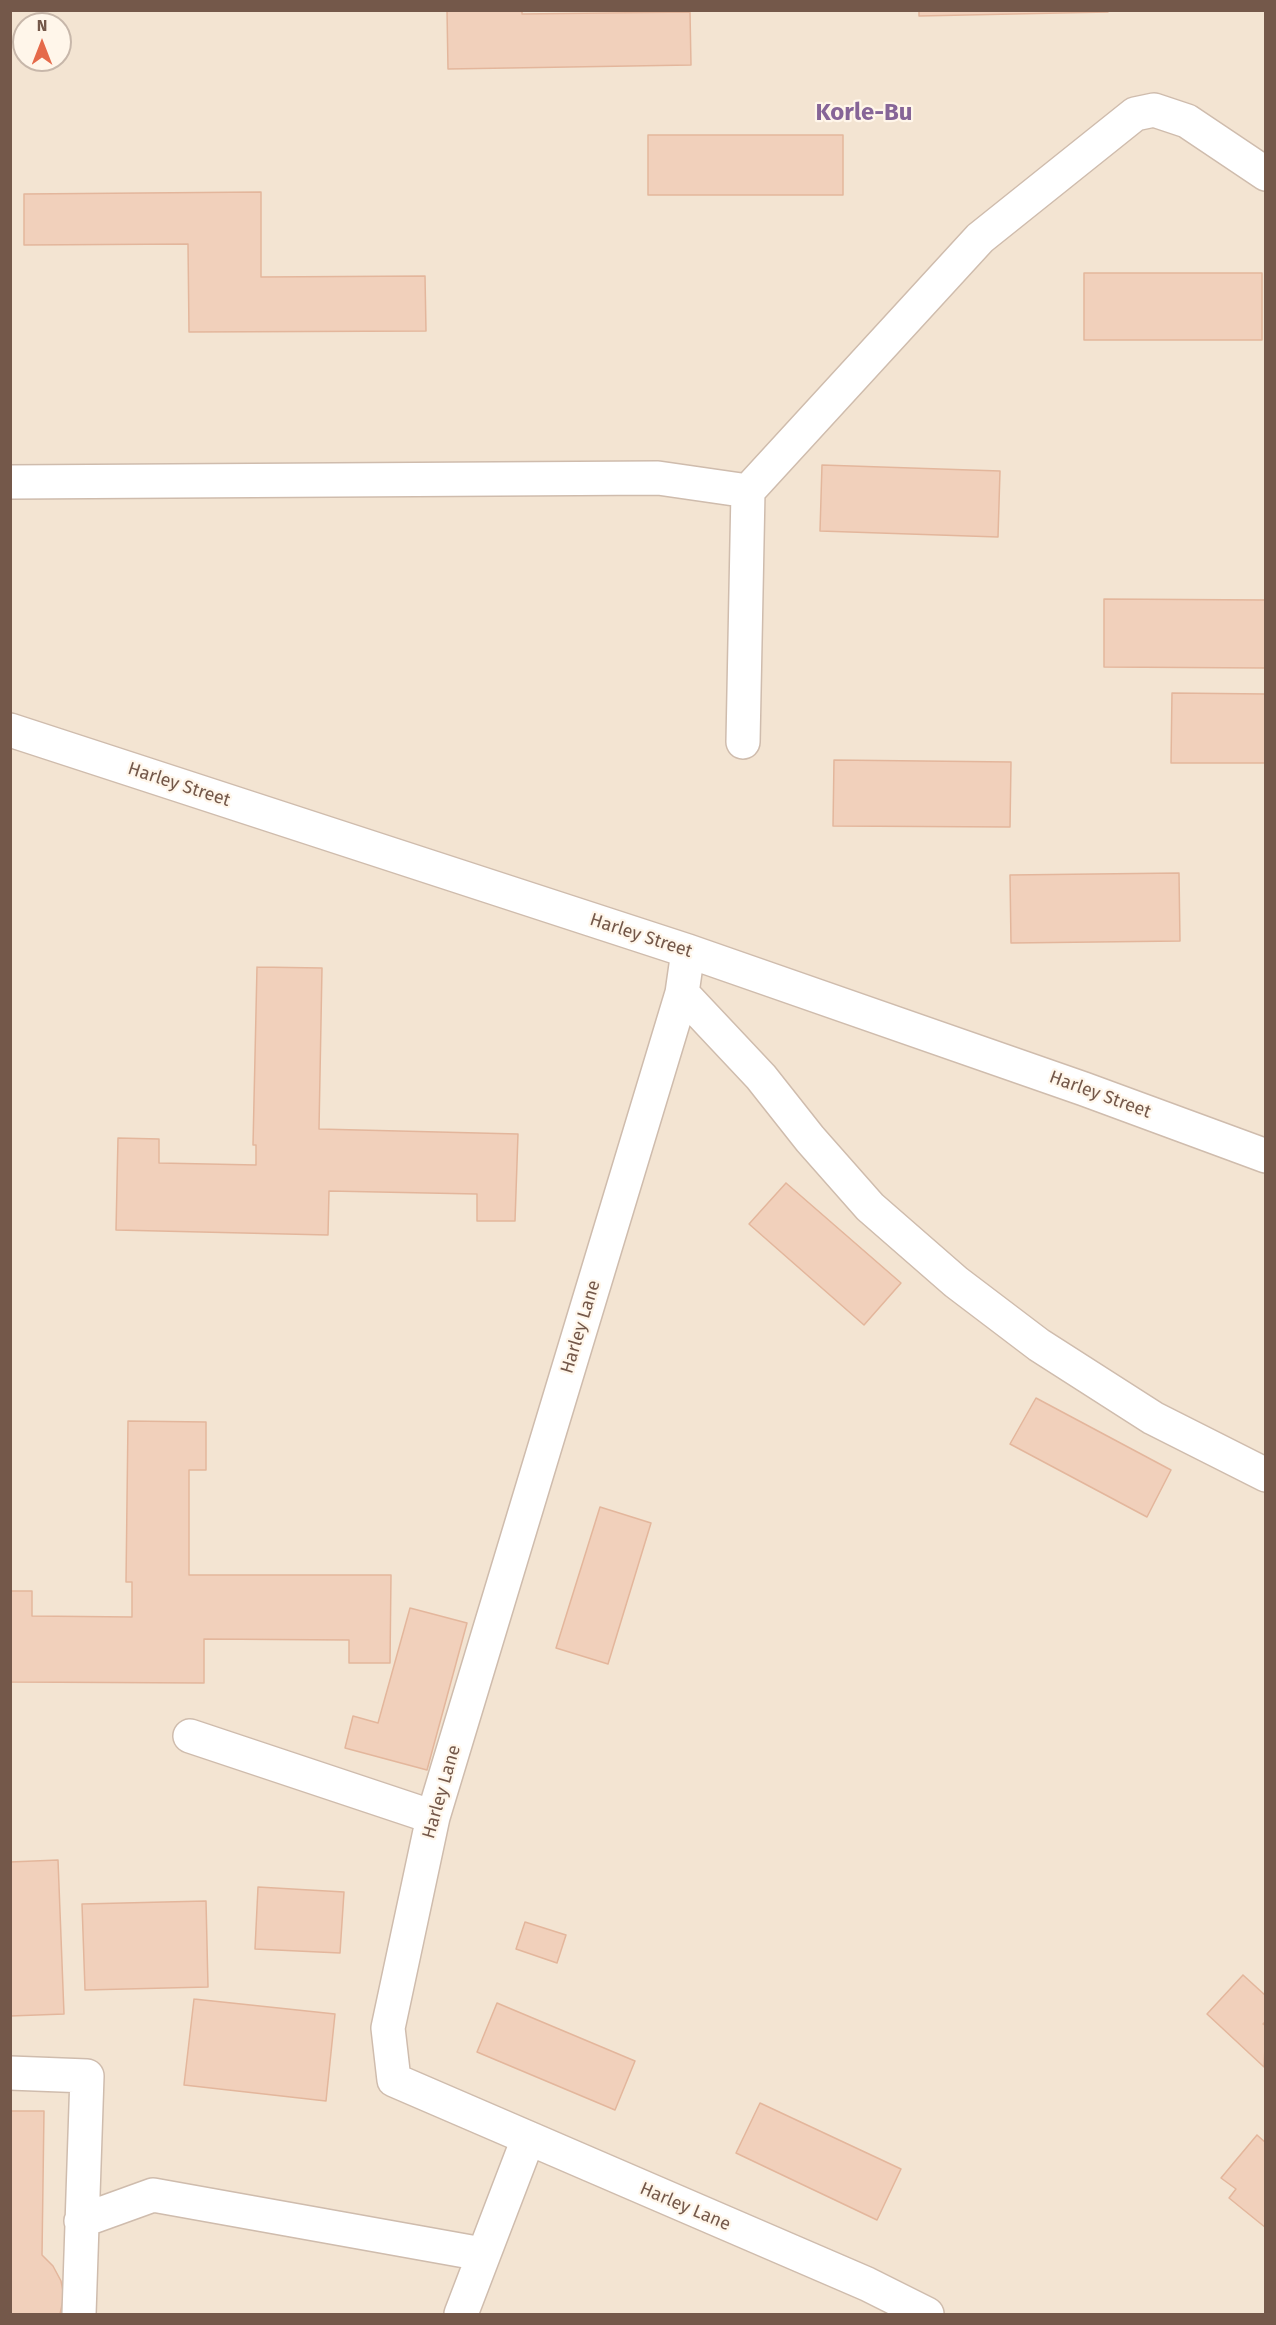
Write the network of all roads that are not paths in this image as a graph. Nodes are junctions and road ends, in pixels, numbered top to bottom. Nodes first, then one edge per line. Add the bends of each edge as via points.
1 (1266, 174) edge
2 (10, 482) edge
3 (748, 491) junction
4 (10, 730) edge
5 (743, 742) dead end
6 (688, 951) junction
7 (682, 993) junction
8 (1266, 1156) edge
9 (1266, 1475) edge
10 (190, 1736) dead end
11 (433, 1817) junction
12 (10, 2073) edge
13 (528, 2139) junction
14 (81, 2221) junction
15 (482, 2254) junction
16 (79, 2314) edge
17 (461, 2314) edge
18 (927, 2314) edge

1 - 3 street via 1187,122 1154,110 1135,114 980,238
2 - 3 street via 658,477
3 - 5 street
4 - 6 street, Harley Street
6 - 7 street, Harley Lane
6 - 8 street, Harley Street
7 - 9 street via 761,1077 870,1207 956,1282 1039,1345 1153,1418
7 - 11 street, Harley Lane
10 - 11 street
11 - 13 street, Harley Lane via 388,2028 394,2080
12 - 14 street via 87,2076
13 - 15 street
13 - 18 street, Harley Lane via 867,2284
14 - 15 street via 153,2195
14 - 16 street
15 - 17 street

